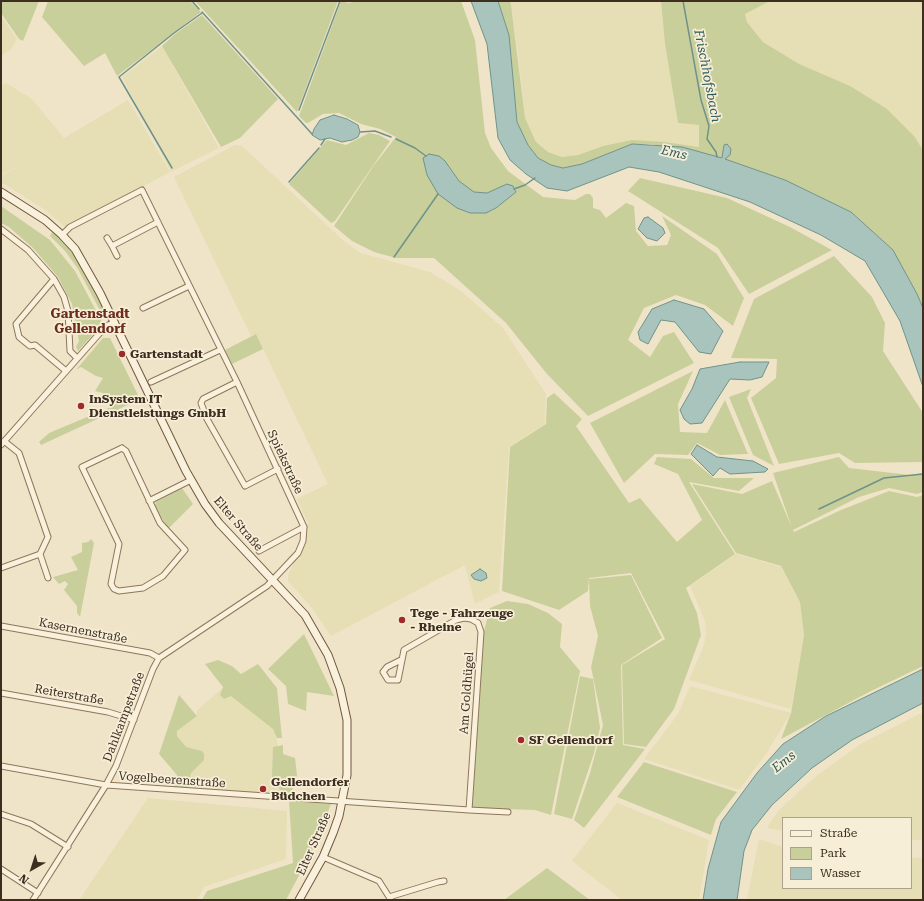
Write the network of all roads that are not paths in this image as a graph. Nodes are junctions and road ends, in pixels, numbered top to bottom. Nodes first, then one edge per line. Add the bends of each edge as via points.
1 (1, 192) edge
2 (158, 222) junction
3 (1, 229) edge
4 (62, 235) junction
5 (107, 238) dead end
6 (112, 246) junction
7 (117, 256) dead end
8 (54, 279) junction
9 (189, 286) junction
10 (144, 308) dead end
11 (115, 322) junction
12 (220, 350) junction
13 (77, 358) junction
14 (66, 371) junction
15 (151, 382) dead end
16 (237, 382) junction
17 (3, 443) edge
18 (278, 469) junction
19 (191, 480) junction
20 (149, 501) junction
21 (304, 527) junction
22 (259, 551) dead end
23 (40, 554) junction
24 (1, 568) edge
25 (48, 578) dead end
26 (274, 579) junction
27 (1, 626) edge
28 (159, 658) junction
29 (401, 660) dead end
30 (1, 694) edge
31 (134, 720) junction
32 (1, 768) edge
33 (106, 785) junction
34 (342, 802) junction
35 (469, 810) junction
36 (508, 812) dead end
37 (1, 814) edge
38 (68, 847) junction
39 (323, 857) junction
40 (1, 869) edge
41 (444, 882) dead end
42 (38, 893) junction
43 (390, 898) edge
44 (33, 900) edge
45 (299, 900) edge

1 - 4 main road, Elter Straße via 36,213
2 - 4 street, Spiekstraße via 142,190 70,227
2 - 6 street
2 - 9 street, Spiekstraße
3 - 8 street via 28,250
4 - 11 main road, Elter Straße via 86,266
5 - 6 street
6 - 7 street
8 - 13 street via 68,311 70,351
8 - 14 street via 16,324 19,337 30,346 35,345
9 - 10 street
9 - 12 street, Spiekstraße
11 - 13 street via 106,326
11 - 19 main road, Elter Straße
12 - 15 street
12 - 16 street, Spiekstraße
13 - 14 street
14 - 17 street
16 - 18 street, Spiekstraße
16 - 18 street via 203,399 201,403 207,419 245,486
17 - 23 street via 19,453 48,537
18 - 21 street, Spiekstraße
19 - 20 street
19 - 26 main road, Elter Straße via 219,522
20 - 20 street via 126,451 122,448 82,467 119,544 111,584 119,591 148,586 163,576 185,550 160,523
21 - 22 street
21 - 26 street via 303,541 298,553
23 - 24 street
23 - 25 street
26 - 28 street via 259,592
26 - 34 main road, Elter Straße via 318,634 338,683 345,708 348,736 347,775
27 - 28 street, Kasernenstraße via 150,653
28 - 31 street, Dahlkampstraße
29 - 35 street, Am Goldhügel via 404,650 456,620 464,618 478,623 481,632
30 - 31 street, Reiterstraße via 108,712
31 - 33 street, Dahlkampstraße
32 - 33 street, Vogelbeerenstraße
33 - 34 street, Vogelbeerenstraße
33 - 38 street, Dahlkampstraße
34 - 35 street
34 - 39 main road, Elter Straße
35 - 36 street
37 - 38 street via 31,824
38 - 42 street, Dahlkampstraße
39 - 43 street via 379,881
39 - 45 main road, Elter Straße
40 - 42 street
41 - 43 street
42 - 44 street, Dahlkampstraße

